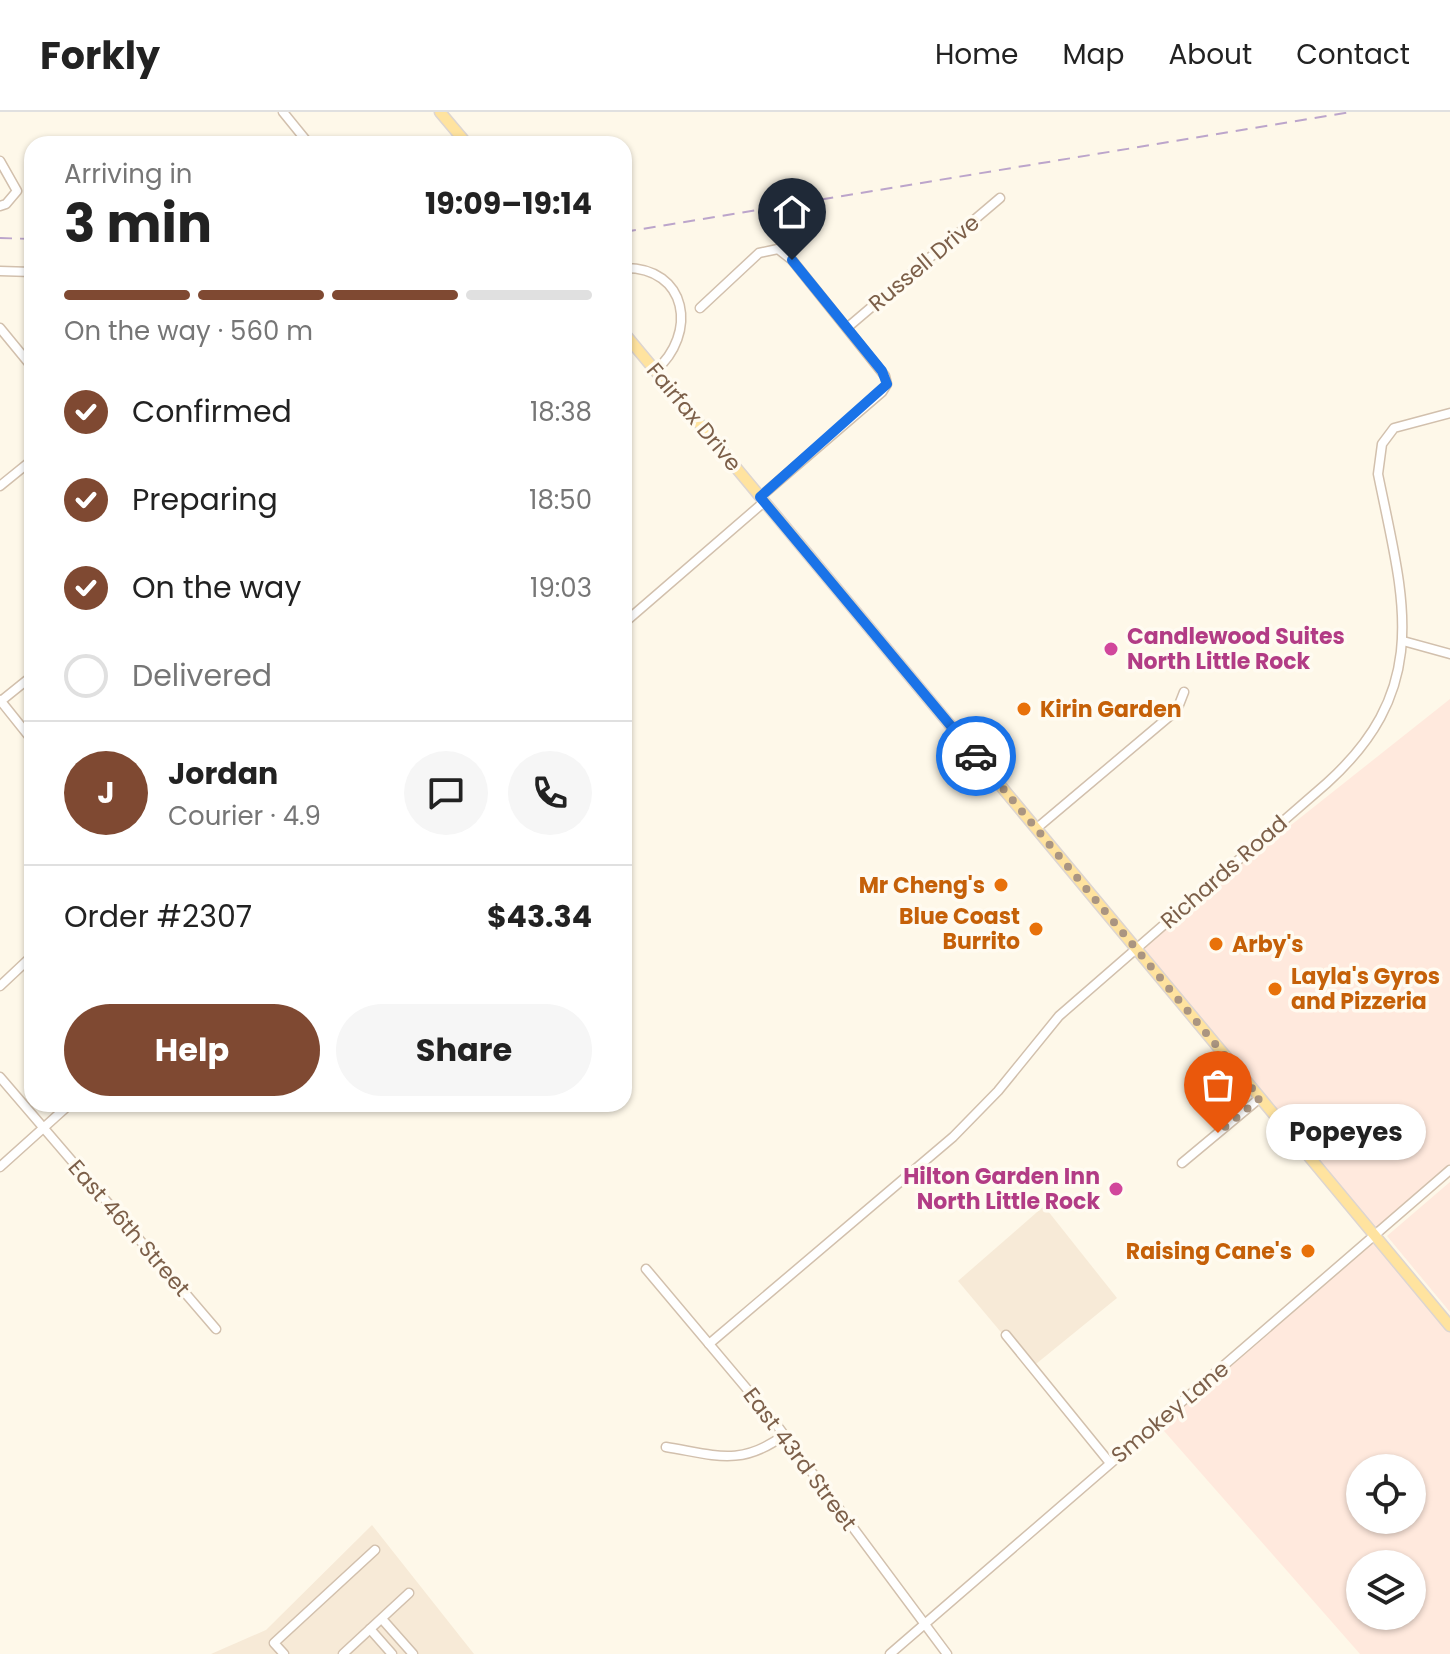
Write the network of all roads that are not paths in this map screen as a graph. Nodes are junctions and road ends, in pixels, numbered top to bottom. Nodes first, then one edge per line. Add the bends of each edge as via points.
1 (283, 112) edge
2 (440, 112) edge
3 (302, 136) edge
4 (460, 136) edge
5 (0, 161) edge
6 (1000, 198) dead end
7 (0, 206) edge
8 (632, 269) edge
9 (0, 271) edge
10 (24, 272) edge
11 (700, 308) dead end
12 (848, 327) junction
13 (0, 328) edge
14 (632, 343) edge
15 (24, 357) edge
16 (655, 371) junction
17 (1450, 413) edge
18 (24, 466) edge
19 (0, 486) edge
20 (762, 499) junction
21 (632, 616) edge
22 (1403, 641) junction
23 (1450, 654) edge
24 (24, 682) edge
25 (1184, 692) dead end
26 (0, 700) edge
27 (24, 730) edge
28 (1037, 828) junction
29 (1136, 948) junction
30 (24, 964) edge
31 (0, 986) edge
32 (0, 1077) edge
33 (1260, 1098) junction
34 (24, 1105) edge
35 (30, 1112) edge
36 (61, 1112) edge
37 (43, 1127) junction
38 (1182, 1163) dead end
39 (0, 1167) edge
40 (1450, 1170) edge
41 (1375, 1235) junction
42 (646, 1269) dead end
43 (1450, 1326) edge
44 (216, 1329) dead end
45 (1006, 1335) dead end
46 (709, 1344) junction
47 (784, 1435) junction
48 (666, 1447) dead end
49 (1110, 1463) junction
50 (375, 1550) dead end
51 (409, 1593) dead end
52 (382, 1619) junction
53 (923, 1625) junction
54 (370, 1629) junction
55 (284, 1654) edge
56 (343, 1654) edge
57 (392, 1654) edge
58 (413, 1654) edge
59 (890, 1654) edge
60 (947, 1654) edge

1 - 3 street
2 - 4 main road
5 - 7 street via 17,191
6 - 12 street, Russell Drive
8 - 16 street via 661,279 681,308 677,347
9 - 10 street
11 - 12 street via 759,253 778,249
12 - 20 street via 887,384
13 - 15 street
14 - 16 main road, Fairfax Drive
16 - 20 main road, Fairfax Drive
17 - 22 street, Richards Road via 1402,424 1385,437 1378,455 1402,591
18 - 19 street
20 - 21 street
20 - 28 main road, Fairfax Drive
22 - 23 street
22 - 29 street, Richards Road via 1390,697 1360,750
24 - 26 street
25 - 28 street via 1177,710
26 - 27 street
28 - 29 main road, Fairfax Drive
29 - 33 main road, Fairfax Drive
29 - 46 street, Richards Road via 1059,1016 975,1117
30 - 31 street
32 - 34 street, East 46th Street
33 - 38 street
33 - 41 main road, Fairfax Drive
35 - 37 street, East 46th Street
36 - 37 street
37 - 39 street
37 - 44 street, East 46th Street
40 - 41 street, Smokey Lane
41 - 43 main road, Fairfax Drive
41 - 49 street, Smokey Lane
42 - 46 street, East 43rd Street
45 - 49 street
46 - 47 street, East 43rd Street
47 - 48 street via 745,1456
47 - 53 street, East 43rd Street
49 - 53 street, Smokey Lane
50 - 55 street via 274,1643
51 - 52 street
52 - 54 street
52 - 58 street
53 - 59 street, Smokey Lane
53 - 60 street, East 43rd Street
54 - 56 street
54 - 57 street

